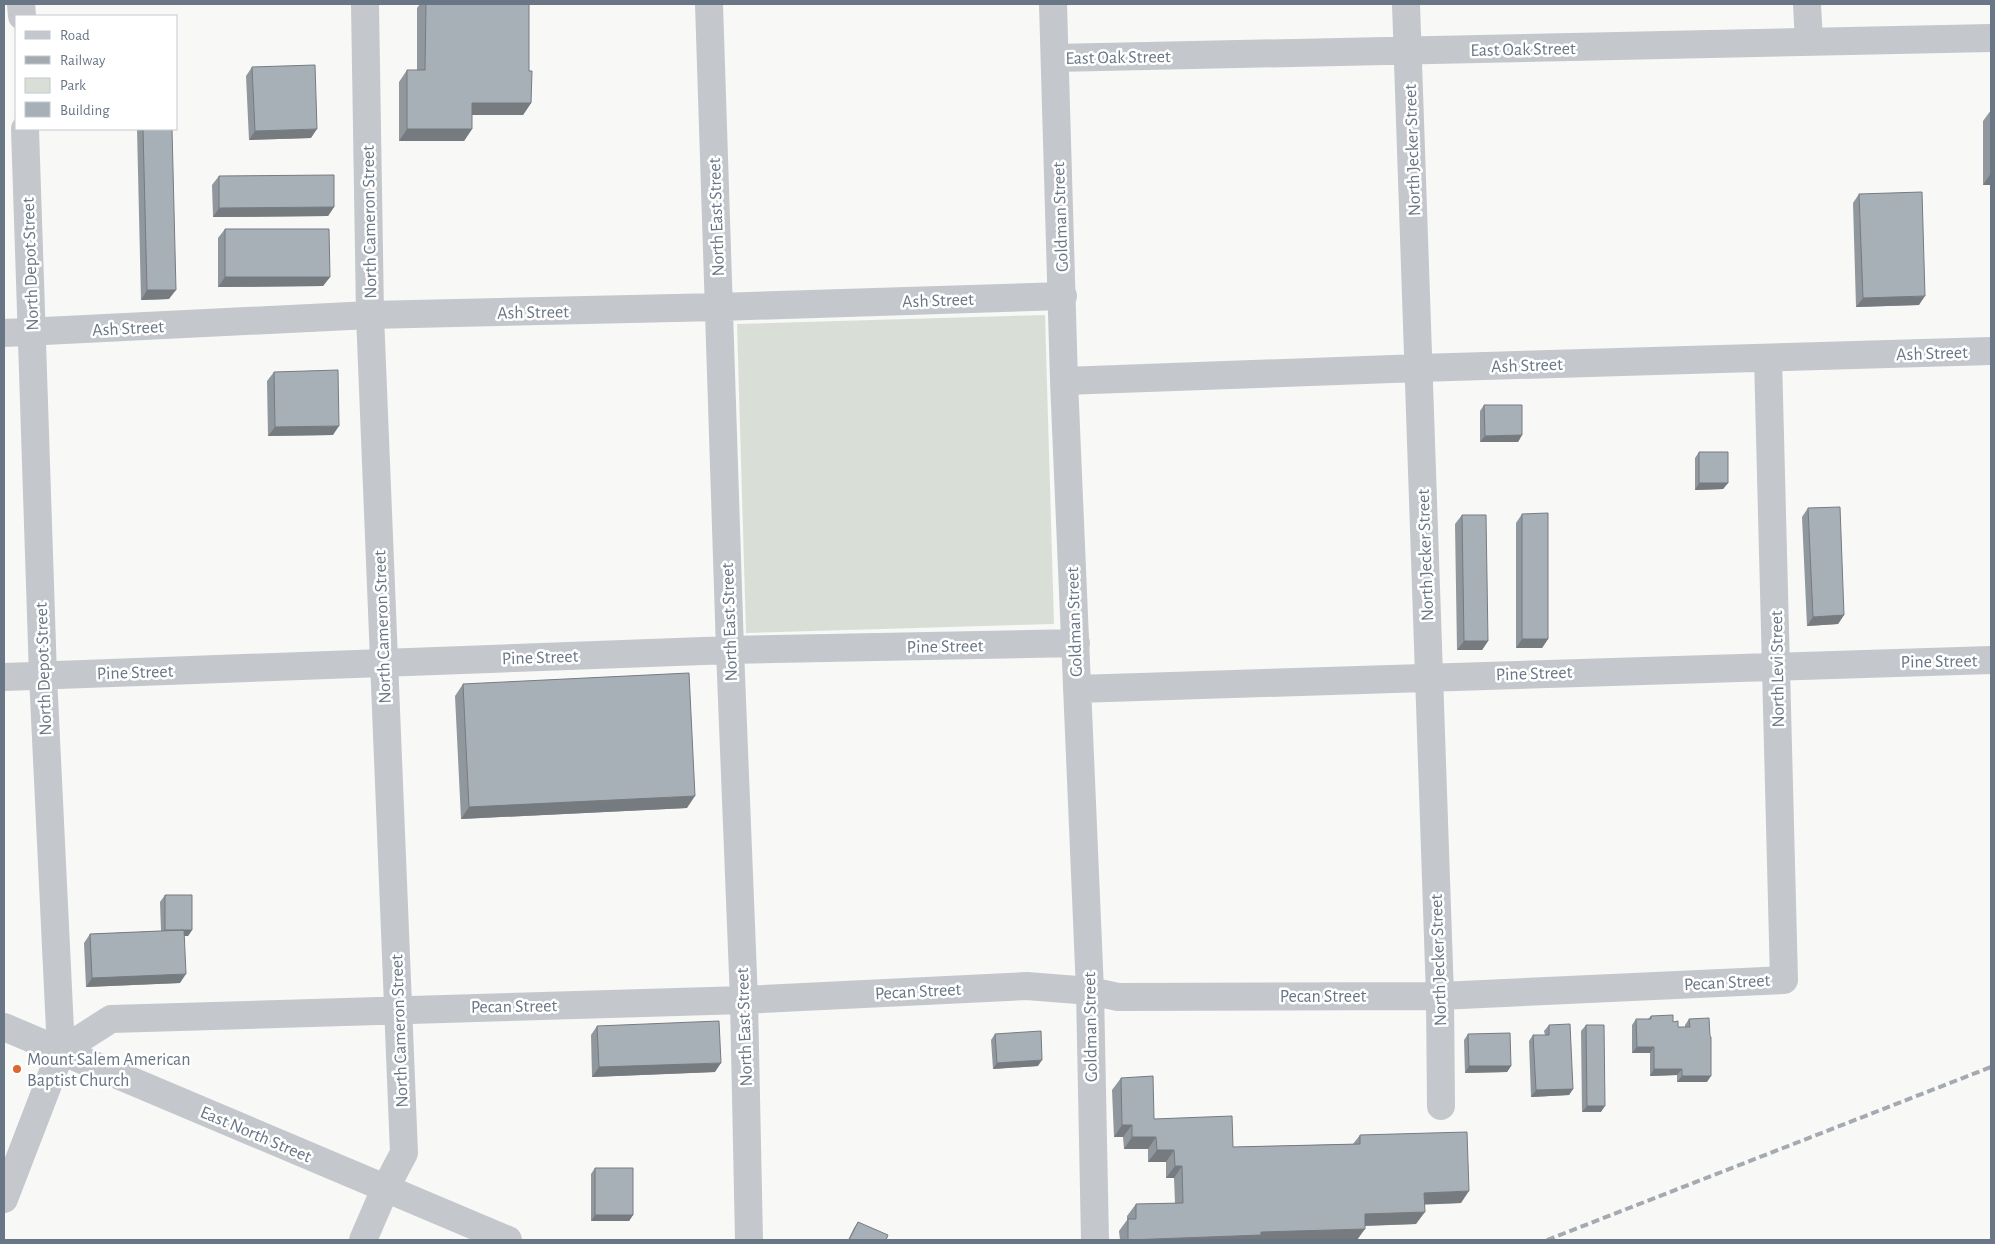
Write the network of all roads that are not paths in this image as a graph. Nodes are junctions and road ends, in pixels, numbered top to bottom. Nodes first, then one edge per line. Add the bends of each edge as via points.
1 (365, 4) edge
2 (709, 4) edge
3 (1053, 4) edge
4 (1406, 4) edge
5 (1807, 4) edge
6 (1991, 38) edge
7 (1809, 42) junction
8 (1408, 52) junction
9 (1055, 58) junction
10 (25, 130) edge
11 (1063, 296) junction
12 (719, 307) junction
13 (370, 315) junction
14 (4, 333) edge
15 (32, 333) junction
16 (1991, 352) edge
17 (1768, 358) junction
18 (1419, 368) junction
19 (1064, 381) junction
20 (1076, 643) junction
21 (730, 650) junction
22 (1991, 660) edge
23 (383, 662) junction
24 (1777, 666) junction
25 (43, 676) junction
26 (4, 677) edge
27 (1429, 677) junction
28 (1077, 688) junction
29 (1784, 980) joint
30 (1090, 992) junction
31 (1440, 996) junction
32 (744, 1000) junction
33 (399, 1009) junction
34 (4, 1027) edge
35 (61, 1051) junction
36 (1440, 1106) dead end
37 (385, 1189) junction
38 (4, 1199) edge
39 (363, 1240) edge
40 (508, 1240) edge
41 (749, 1240) edge
42 (1094, 1240) edge

1 - 13 street, North Cameron Street
2 - 12 street, North East Street
3 - 9 street, Goldman Street
4 - 8 street, North Jecker Street
5 - 7 street
6 - 7 street, East Oak Street
7 - 8 street, East Oak Street
8 - 9 street, East Oak Street
8 - 18 street, North Jecker Street
9 - 11 street, Goldman Street
10 - 15 street, North Depot Street
11 - 12 street, Ash Street
11 - 19 street, Goldman Street
12 - 13 street, Ash Street
12 - 21 street, North East Street
13 - 15 street, Ash Street
13 - 23 street, North Cameron Street
14 - 15 street, Ash Street
15 - 25 street, North Depot Street
16 - 17 street, Ash Street
17 - 18 street, Ash Street
17 - 24 street, North Levi Street
18 - 19 street, Ash Street
18 - 27 street, North Jecker Street
19 - 20 street, Goldman Street
20 - 21 street, Pine Street
20 - 28 street, Goldman Street
21 - 23 street, Pine Street
21 - 32 street, North East Street
22 - 24 street, Pine Street
23 - 25 street, Pine Street
23 - 33 street, North Cameron Street
24 - 27 street, Pine Street
24 - 29 street, North Levi Street
25 - 26 street, Pine Street
25 - 35 street, North Depot Street
27 - 28 street, Pine Street
27 - 31 street, North Jecker Street
28 - 30 street, Goldman Street
29 - 31 street, Pecan Street
30 - 31 street, Pecan Street via 1118,997
30 - 32 street, Pecan Street via 1027,986
30 - 42 street, Goldman Street
31 - 36 street, North Jecker Street
32 - 33 street, Pecan Street
32 - 41 street, North East Street
33 - 35 street, Pecan Street via 112,1018
33 - 37 street, North Cameron Street via 404,1154
34 - 35 street, East North Street
35 - 37 street, East North Street
35 - 38 street, North Depot Street
37 - 39 street, North Cameron Street
37 - 40 street, East North Street

